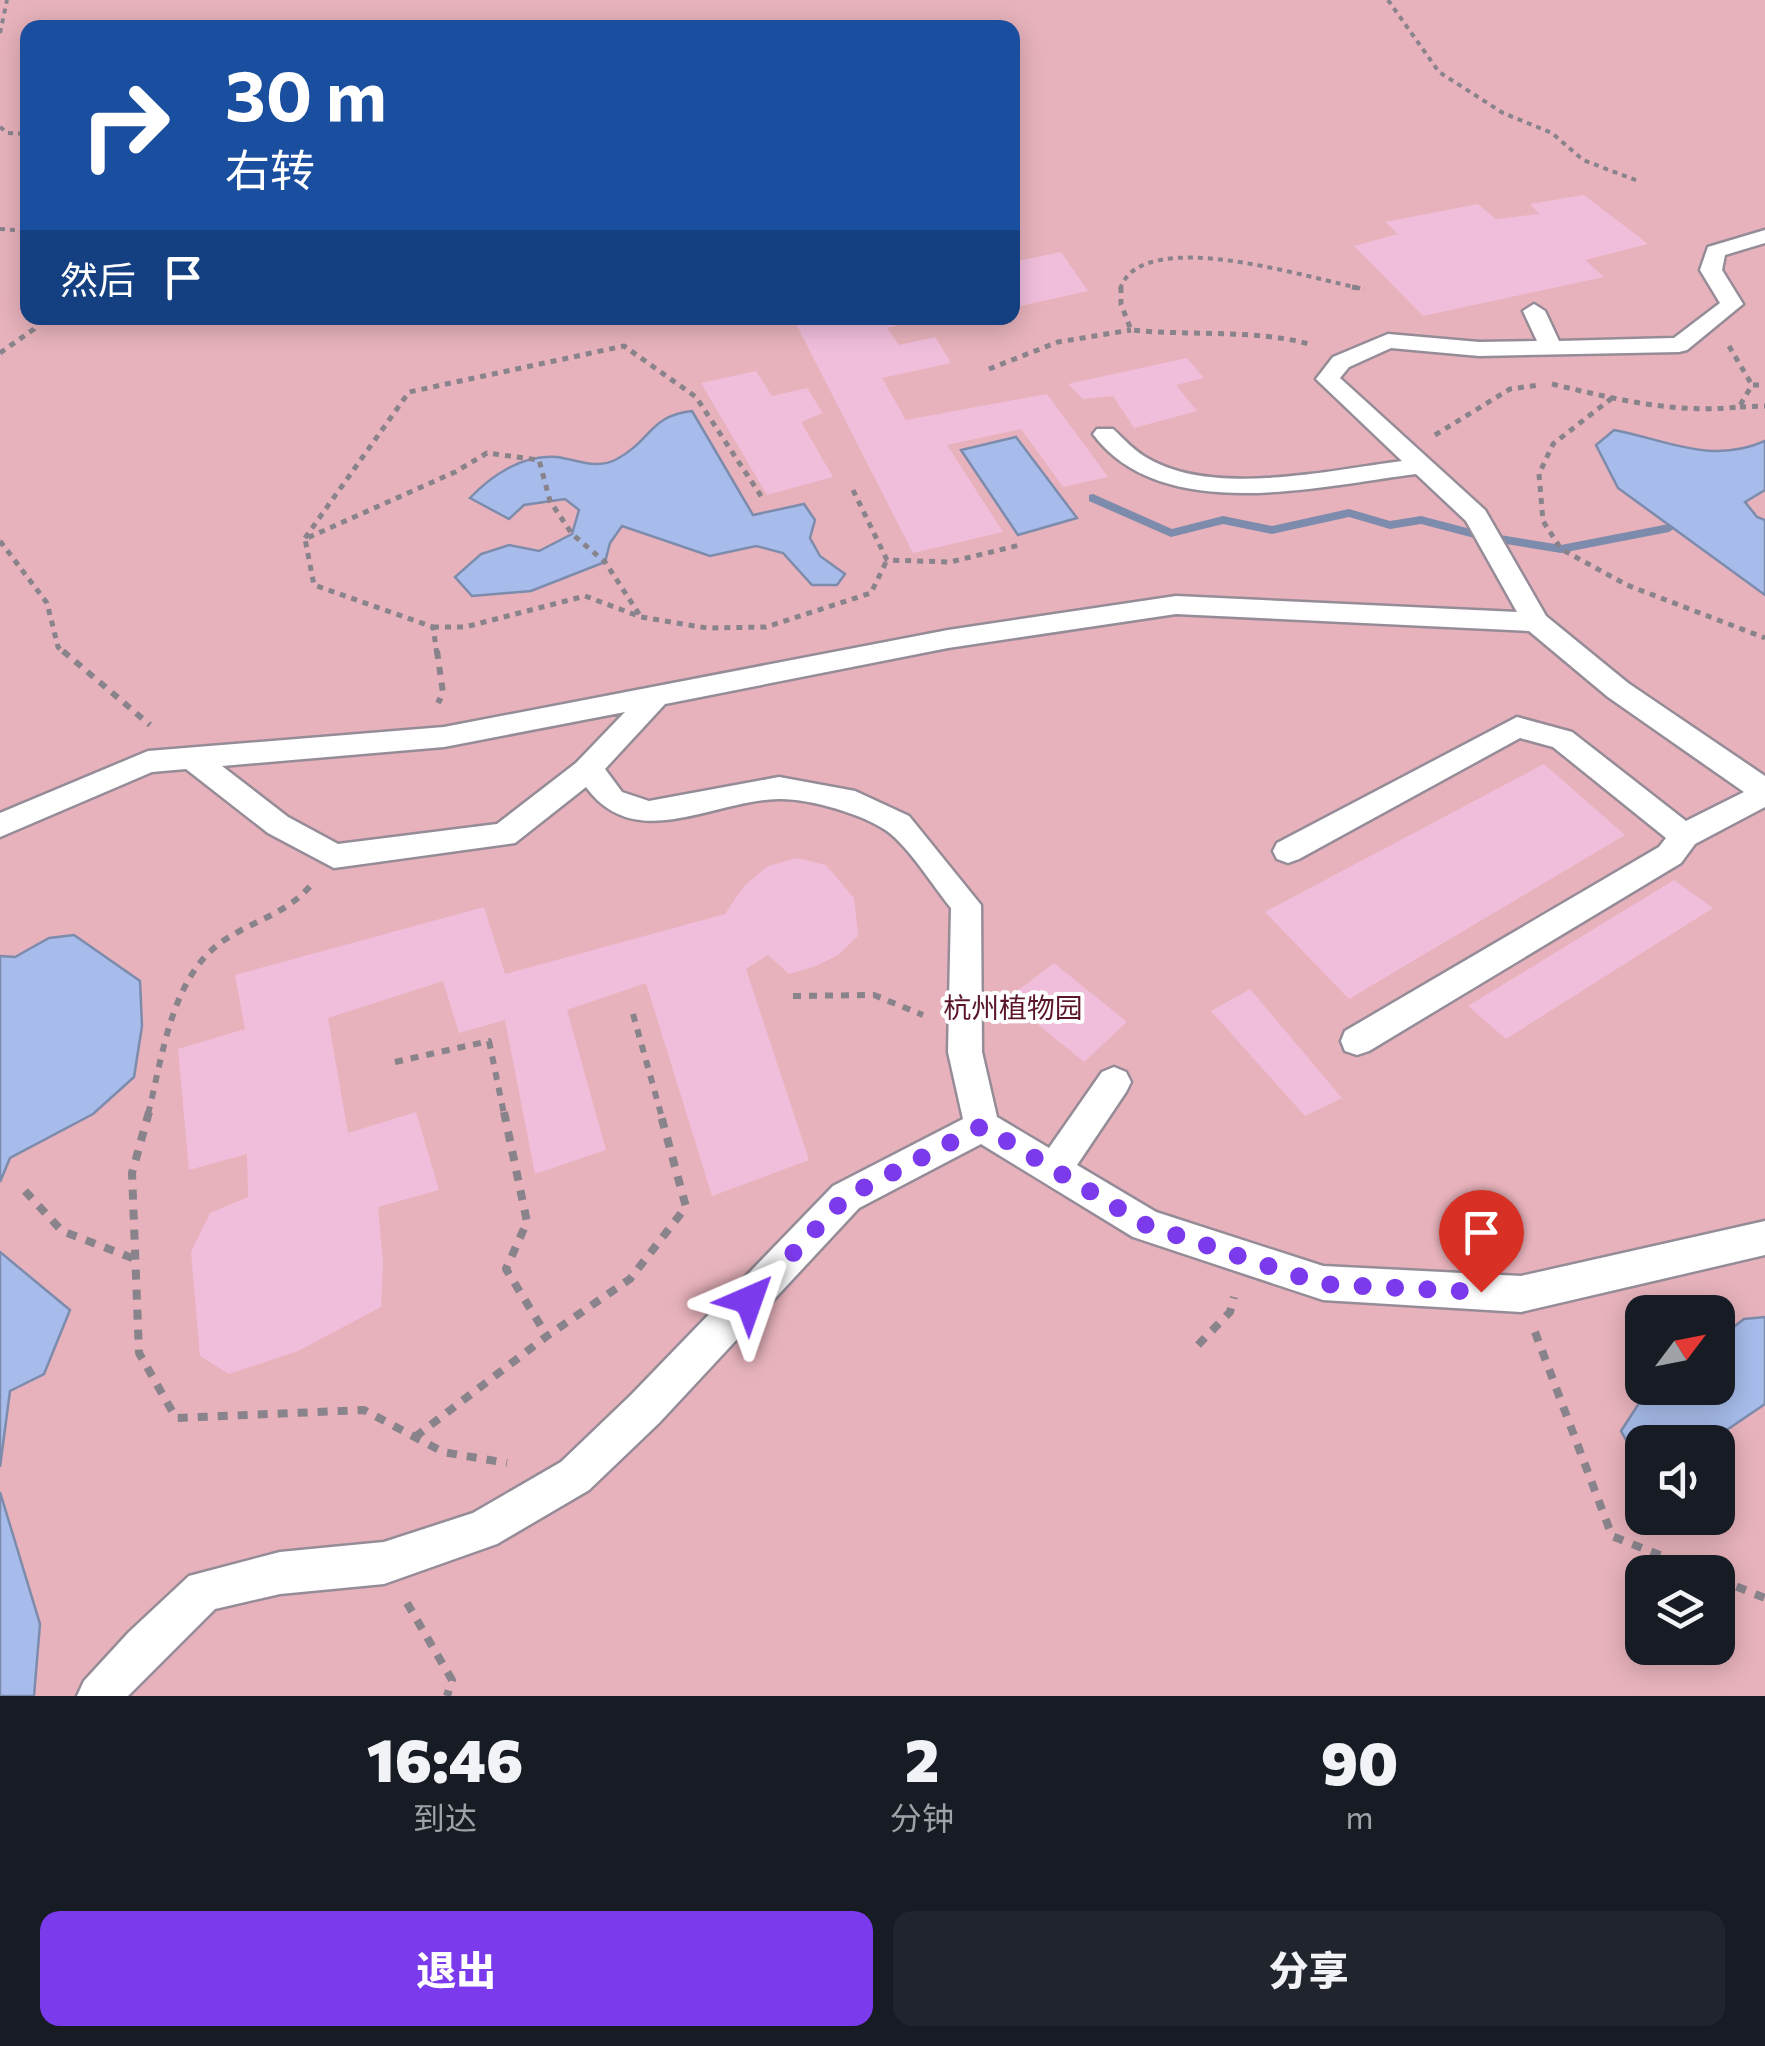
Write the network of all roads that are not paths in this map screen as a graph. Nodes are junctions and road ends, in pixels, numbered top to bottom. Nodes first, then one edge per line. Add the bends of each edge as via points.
1 (1765, 236) edge
2 (1534, 311) dead end
3 (1551, 348) junction
4 (1105, 434) dead end
5 (1414, 459) junction
6 (1536, 622) junction
7 (656, 696) junction
8 (190, 758) junction
9 (588, 769) junction
10 (1765, 792) edge
11 (0, 826) edge
12 (1684, 836) junction
13 (1288, 851) dead end
14 (1358, 1041) dead end
15 (1114, 1082) dead end
16 (982, 1126) junction
17 (1054, 1170) junction
18 (1765, 1238) edge
19 (99, 1696) edge

1 - 3 lane via 1716,251 1711,270 1732,304 1679,345
2 - 3 lane
3 - 5 lane via 1388,341 1341,362 1327,379
4 - 5 lane via 1143,467 1199,485 1286,481
5 - 6 lane via 1476,516
6 - 7 lane via 1176,604 948,639
6 - 10 lane via 1618,690
7 - 8 lane via 418,739
7 - 9 lane
8 - 9 lane via 278,825 334,856 504,836
8 - 11 lane via 148,762
9 - 16 lane via 612,800 649,812 779,788 855,802 899,824 966,906 965,1052
10 - 12 lane
12 - 13 lane via 1562,739 1517,727
12 - 14 lane via 1670,854
15 - 17 lane
16 - 17 lane
16 - 19 lane via 846,1197 575,1476 484,1530 384,1563 280,1572 204,1591
17 - 18 lane via 1146,1225 1322,1284 1520,1294

